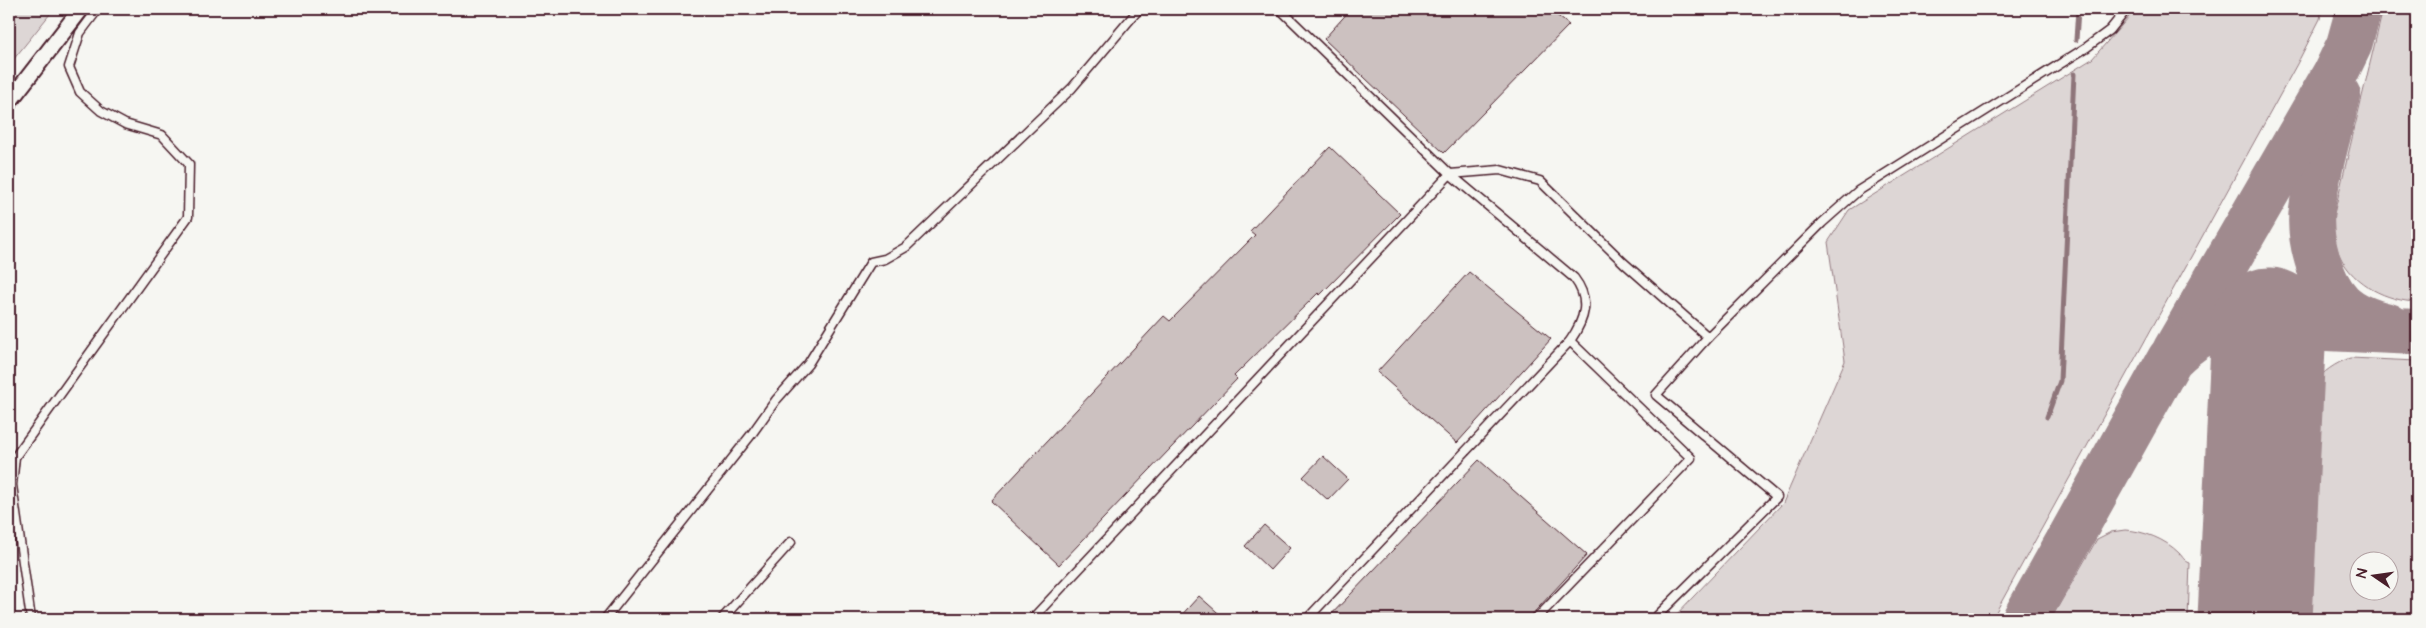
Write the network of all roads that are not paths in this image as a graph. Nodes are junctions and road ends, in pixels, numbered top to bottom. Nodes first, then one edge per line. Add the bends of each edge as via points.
1 (81, 9) edge
2 (98, 9) edge
3 (1139, 9) edge
4 (1280, 9) edge
5 (2127, 9) edge
6 (9, 102) edge
7 (1450, 174) junction
8 (1708, 337) junction
9 (1570, 341) junction
10 (791, 542) dead end
11 (31, 619) edge
12 (605, 619) edge
13 (722, 619) edge
14 (1032, 619) edge
15 (1308, 619) edge
16 (1536, 619) edge
17 (1654, 619) edge

1 - 6 street
2 - 11 lane via 80,33 69,67 80,92 109,116 162,135 189,164 188,217 15,457 12,485
3 - 12 lane via 1072,88 906,247 885,259 871,262 808,364 776,400
4 - 7 lane
5 - 8 lane via 2110,30 2087,47 1858,191 1822,222
7 - 8 lane via 1500,170 1540,181 1624,263
7 - 9 lane via 1574,278 1583,290 1582,318
7 - 14 lane
8 - 17 lane via 1656,395 1777,497
9 - 15 lane
9 - 16 lane via 1691,458
10 - 13 lane

